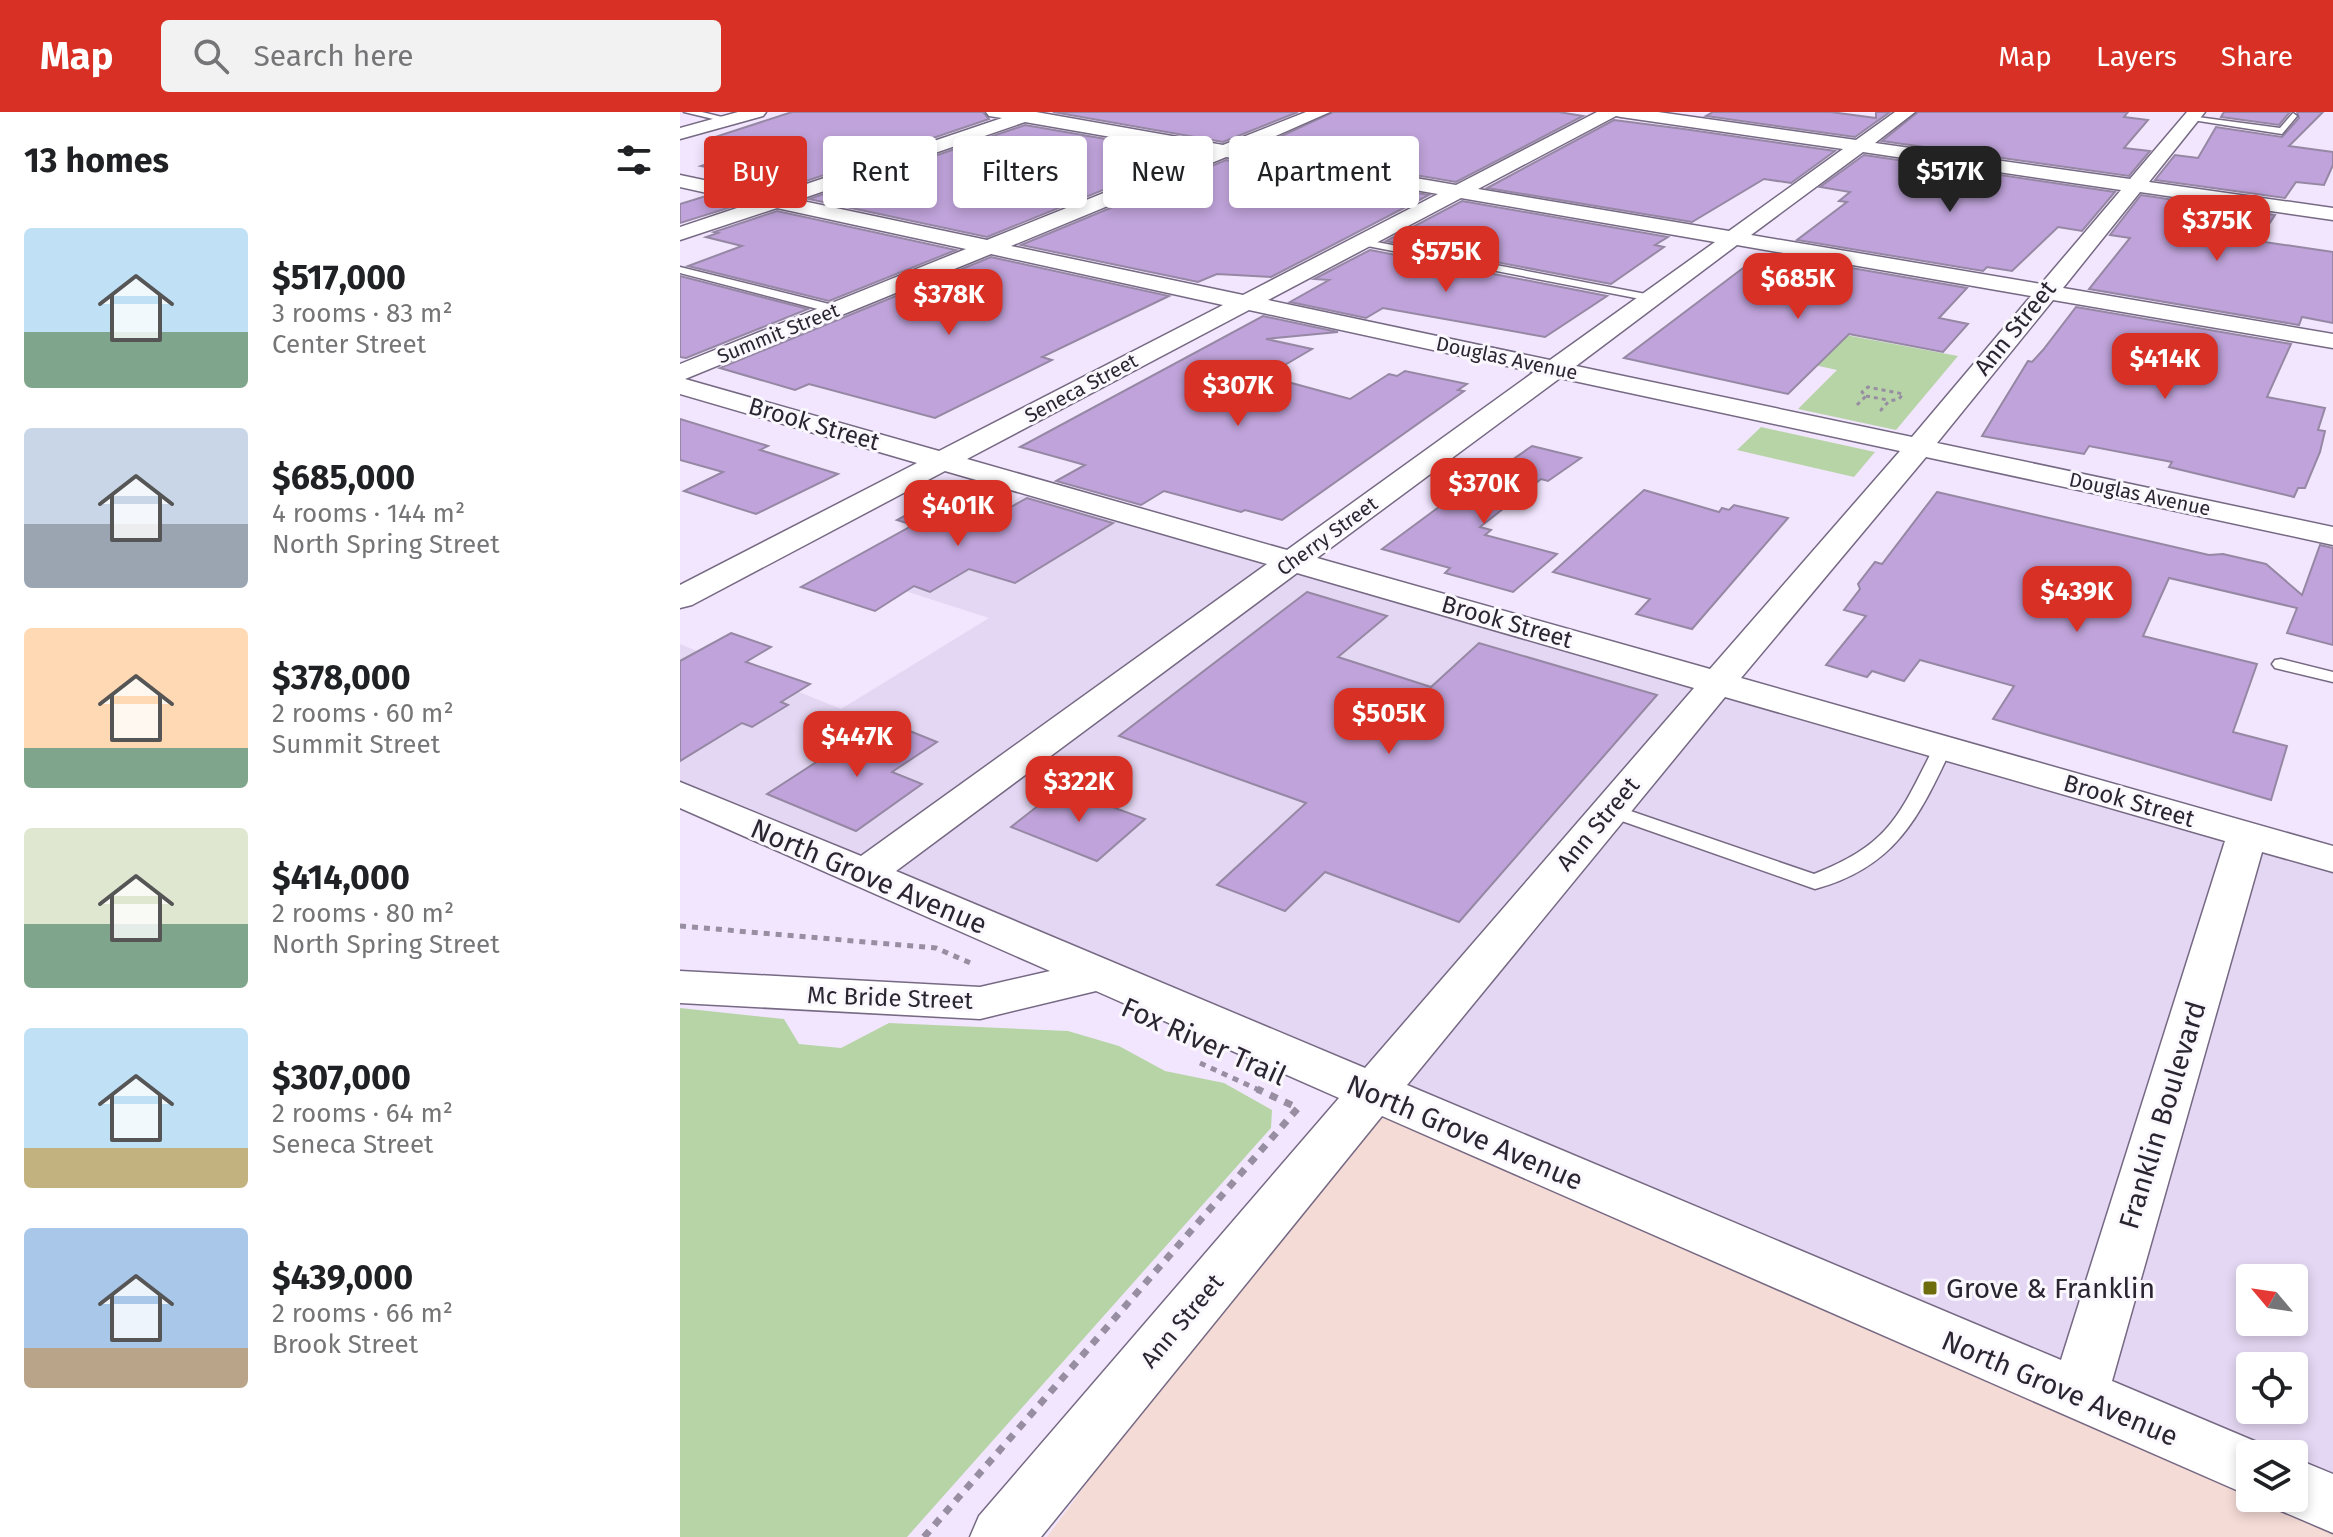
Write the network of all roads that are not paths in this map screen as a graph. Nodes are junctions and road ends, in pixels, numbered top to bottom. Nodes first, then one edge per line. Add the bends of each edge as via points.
1 (688, 112) edge
2 (757, 112) edge
3 (995, 112) edge
4 (1321, 112) edge
5 (1610, 112) edge
6 (1621, 112) edge
7 (1906, 112) edge
8 (1031, 114) edge
9 (2193, 116) edge
10 (2293, 116) dead end
11 (730, 120) junction
12 (680, 134) edge
13 (1859, 146) junction
14 (1226, 151) junction
15 (680, 181) edge
16 (2133, 185) junction
17 (704, 186) edge
18 (807, 190) edge
19 (1458, 191) junction
20 (756, 208) edge
21 (807, 208) edge
22 (2333, 214) edge
23 (680, 234) edge
24 (1733, 238) junction
25 (1361, 242) junction
26 (990, 247) junction
27 (680, 270) edge
28 (2044, 292) junction
29 (1651, 298) junction
30 (1246, 302) junction
31 (837, 310) junction
32 (2333, 341) edge
33 (1555, 368) junction
34 (680, 373) edge
35 (680, 386) edge
36 (1919, 447) junction
37 (944, 460) junction
38 (2333, 536) edge
39 (1294, 561) junction
40 (680, 598) edge
41 (2281, 664) dead end
42 (2333, 677) edge
43 (1718, 683) junction
44 (1943, 747) junction
45 (680, 794) edge
46 (1609, 810) junction
47 (2247, 834) junction
48 (2333, 859) edge
49 (864, 874) junction
50 (1098, 975) junction
51 (680, 987) edge
52 (1373, 1093) junction
53 (2079, 1396) junction
54 (2236, 1462) edge
55 (2308, 1493) edge
56 (2333, 1504) edge
57 (1001, 1537) edge

1 - 11 lane
2 - 11 street
3 - 8 street
4 - 14 street, Summit Street
5 - 19 street, Seneca Street
6 - 13 street
7 - 13 street, Cherry Street
8 - 14 street
8 - 18 street
9 - 10 lane via 2282,131
9 - 16 street, Ann Street
11 - 12 street
13 - 16 street
13 - 24 street, Cherry Street
14 - 19 street
14 - 26 street, Summit Street
15 - 17 street, Douglas Avenue
16 - 22 street
16 - 28 street, Ann Street
19 - 24 street
19 - 25 street, Seneca Street
20 - 23 street
21 - 26 street, Douglas Avenue
24 - 28 street
24 - 29 street, Cherry Street
25 - 29 lane
25 - 30 street, Seneca Street
26 - 30 street, Douglas Avenue
26 - 31 street, Summit Street
27 - 31 lane
28 - 32 street
28 - 36 street, Ann Street
29 - 33 street, Cherry Street
30 - 33 street, Douglas Avenue
30 - 37 street, Seneca Street
31 - 34 street, Summit Street
33 - 36 street, Douglas Avenue
33 - 39 street, Cherry Street
35 - 37 street, Brook Street
36 - 38 street, Douglas Avenue
36 - 43 street, Ann Street
37 - 39 street, Brook Street
37 - 40 street, Seneca Street
39 - 43 street, Brook Street
39 - 49 street, Cherry Street
41 - 42 lane
43 - 44 street, Brook Street
43 - 46 street, Ann Street
44 - 46 lane via 1892,838 1859,863 1815,882
44 - 47 street, Brook Street
45 - 49 street, North Grove Avenue
46 - 52 street, Ann Street
47 - 48 street, Brook Street
47 - 53 street, Franklin Boulevard
49 - 50 street, North Grove Avenue
50 - 51 street, Mc Bride Street via 980,1003
50 - 52 street, North Grove Avenue
52 - 53 street, North Grove Avenue
52 - 57 street, Ann Street
53 - 54 street, North Grove Avenue
55 - 56 street

